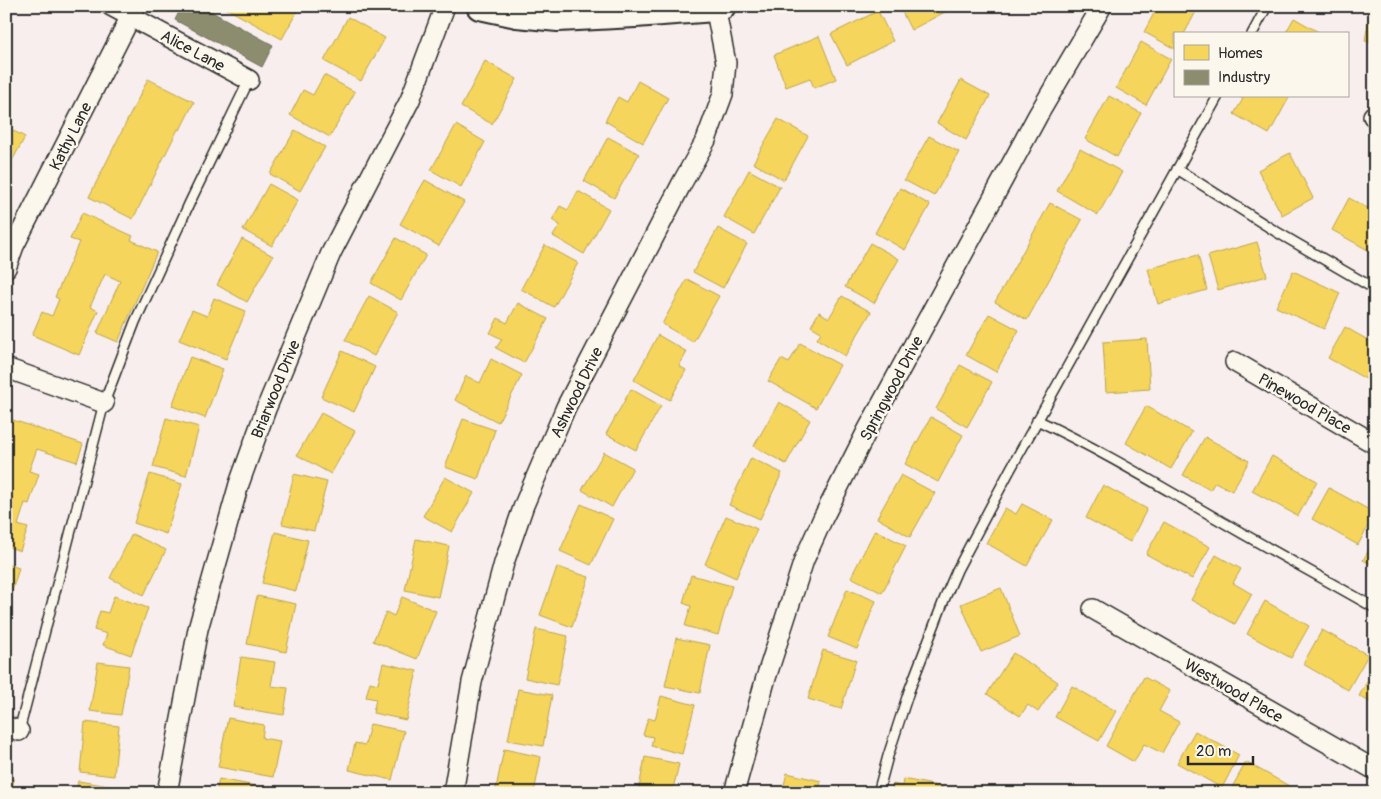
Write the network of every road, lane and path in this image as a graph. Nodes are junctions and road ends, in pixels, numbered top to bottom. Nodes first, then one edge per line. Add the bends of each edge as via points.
1 (111, 6) edge
2 (445, 6) edge
3 (480, 6) edge
4 (1102, 6) edge
5 (1267, 6) edge
6 (717, 7) edge
7 (133, 11) edge
8 (1253, 32) edge
9 (249, 80) joint
10 (1217, 98) edge
11 (1177, 169) junction
12 (10, 244) edge
13 (6, 268) edge
14 (1375, 289) edge
15 (1235, 362) dead end
16 (6, 368) edge
17 (104, 403) junction
18 (1038, 420) junction
19 (1375, 444) edge
20 (1375, 608) edge
21 (1093, 609) dead end
22 (13, 728) edge
23 (1375, 770) edge
24 (167, 793) edge
25 (453, 793) edge
26 (734, 793) edge
27 (878, 793) edge

1 - 7 street, Alice Lane
2 - 24 street, Briarwood Drive via 410,100 331,253 266,409 239,484 198,629
3 - 6 main road via 558,18
4 - 26 street, Springwood Drive via 1038,115 823,518 804,560
5 - 8 lane
6 - 25 street, Ashwood Drive via 726,63 723,94 706,140 566,407 524,505 502,571 472,682
7 - 9 street, Alice Lane
7 - 12 street, Kathy Lane
9 - 17 lane via 135,322
10 - 11 lane
11 - 14 lane via 1276,232
11 - 18 lane
12 - 13 street, Kathy Lane
15 - 19 street, Pinewood Place
16 - 17 street
17 - 22 lane
18 - 20 lane via 1112,458
18 - 27 lane via 961,562 944,600 909,691
21 - 23 street, Westwood Place

